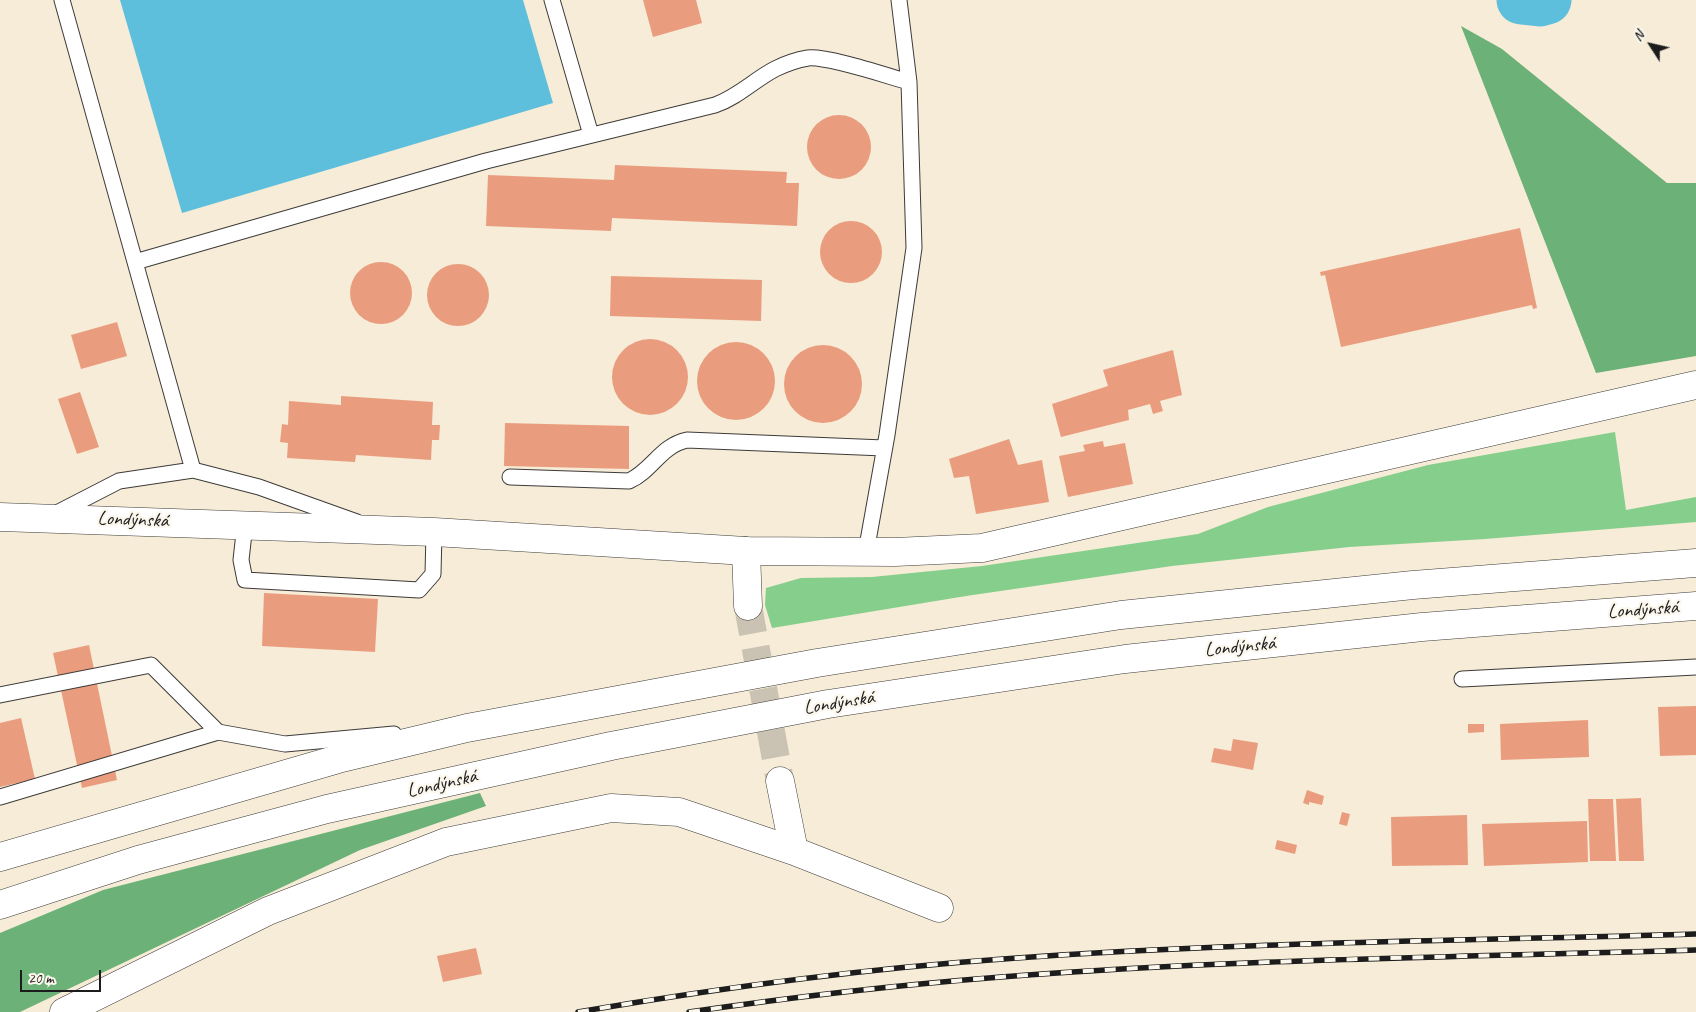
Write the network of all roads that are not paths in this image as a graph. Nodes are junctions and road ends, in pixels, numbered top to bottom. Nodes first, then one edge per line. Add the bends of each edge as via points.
1 (62, 0) edge
2 (552, 0) edge
3 (899, 0) edge
4 (909, 82) junction
5 (592, 135) junction
6 (136, 262) junction
7 (1696, 385) edge
8 (884, 448) junction
9 (193, 470) junction
10 (510, 477) dead end
11 (0, 517) edge
12 (49, 517) junction
13 (245, 524) junction
14 (380, 530) junction
15 (434, 532) junction
16 (746, 551) junction
17 (866, 552) junction
18 (1696, 563) edge
19 (748, 606) tunnel mouth
20 (1696, 606) edge
21 (1696, 667) edge
22 (1462, 679) dead end
23 (0, 695) edge
24 (467, 728) junction
25 (218, 732) junction
26 (780, 781) tunnel mouth
27 (0, 797) edge
28 (794, 850) junction
29 (0, 857) edge
30 (0, 905) edge
31 (939, 908) dead end
32 (64, 1012) edge

1 - 6 lane
2 - 5 lane
3 - 4 lane
4 - 5 lane via 810,58 773,70 731,100
4 - 8 lane via 914,248
5 - 6 lane via 486,161
6 - 9 lane
7 - 17 main road, Londýnská via 982,548
8 - 10 lane via 687,440 673,443 640,476 629,481
8 - 17 lane
9 - 12 lane via 119,481
9 - 14 lane via 259,487
11 - 12 main road, Londýnská
12 - 13 main road, Londýnská
13 - 14 main road, Londýnská
13 - 15 lane via 241,560 245,580 419,590 434,574
14 - 15 main road, Londýnská
15 - 16 main road, Londýnská
16 - 17 main road, Londýnská
16 - 19 main road
18 - 24 main road via 1413,585 1122,615 817,663
20 - 30 main road, Londýnská via 1422,627 1135,658 828,704 611,746 327,809 138,860
21 - 22 lane
23 - 25 lane via 151,665
24 - 25 lane via 285,744
24 - 29 main road via 338,759
25 - 27 lane
26 - 28 main road
28 - 31 main road
28 - 32 main road via 679,812 611,808 446,842 268,912

